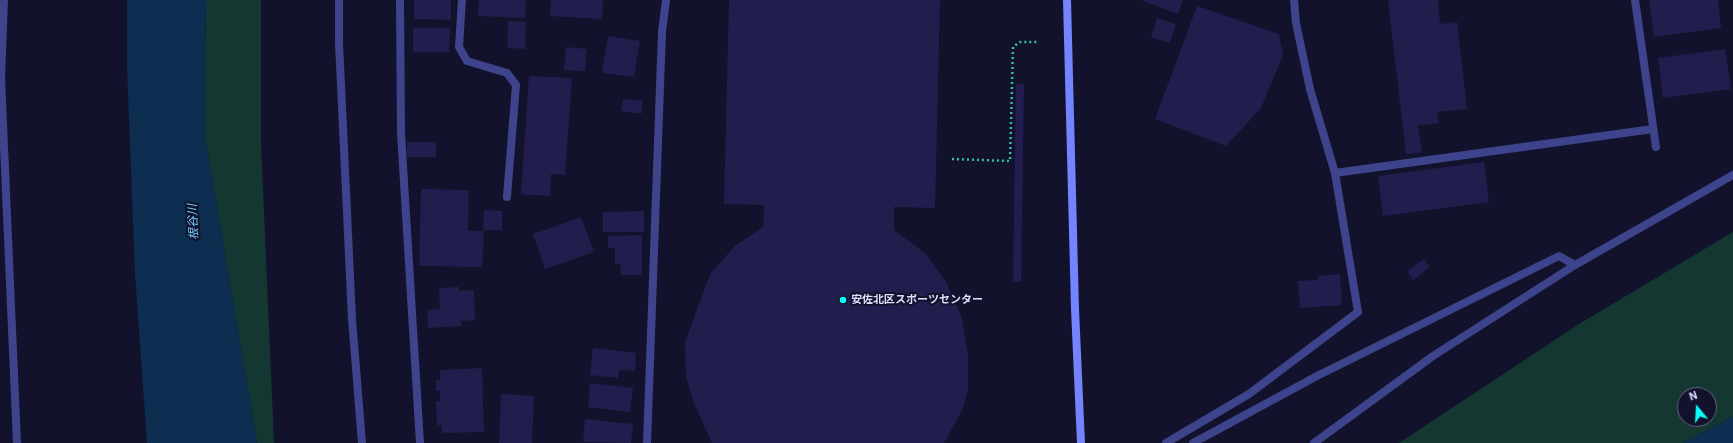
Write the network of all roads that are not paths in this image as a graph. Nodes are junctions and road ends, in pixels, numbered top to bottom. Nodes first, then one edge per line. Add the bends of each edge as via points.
1 (4, 0) edge
2 (339, 0) edge
3 (400, 0) edge
4 (462, 0) edge
5 (666, 0) edge
6 (1067, 0) edge
7 (1294, 0) edge
8 (1635, 0) edge
9 (1653, 129) junction
10 (1656, 147) dead end
11 (1335, 173) junction
12 (1733, 175) edge
13 (507, 197) dead end
14 (1575, 265) junction
15 (17, 443) edge
16 (362, 443) edge
17 (420, 443) edge
18 (647, 443) edge
19 (1081, 443) edge
20 (1166, 443) edge
21 (1193, 443) edge
22 (1314, 443) edge

1 - 15 street via 1,78
2 - 16 street via 339,51 352,319
3 - 17 street via 401,133
4 - 13 street via 459,47 467,61 507,73 516,85
5 - 18 street via 662,32
6 - 19 street
7 - 11 street via 1296,23 1310,89
8 - 9 street
9 - 10 street
9 - 11 street
11 - 20 street via 1358,312 1249,394
12 - 14 street
14 - 21 street via 1559,256 1317,376
14 - 22 street via 1433,356

